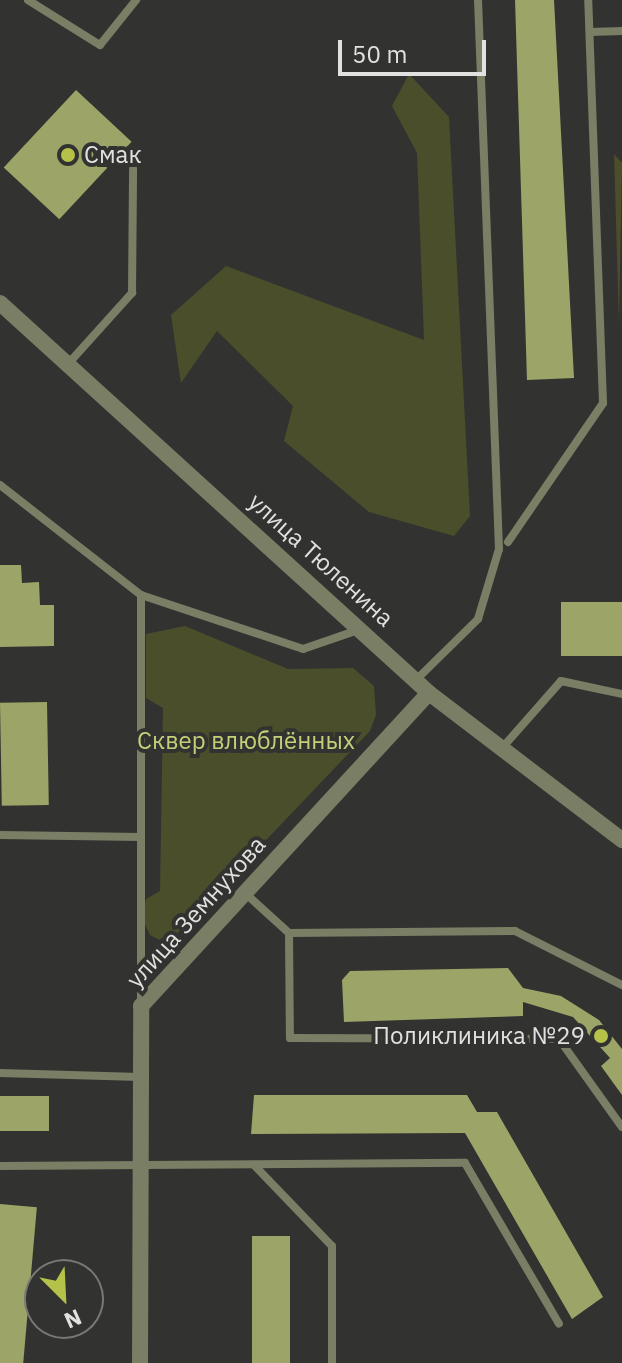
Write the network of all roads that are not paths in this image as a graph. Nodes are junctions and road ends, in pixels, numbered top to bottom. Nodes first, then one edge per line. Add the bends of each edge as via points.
1 (28, 0) edge
2 (136, 0) edge
3 (478, 0) edge
4 (588, 0) edge
5 (622, 31) edge
6 (590, 32) junction
7 (133, 169) dead end
8 (0, 303) edge
9 (68, 364) junction
10 (0, 485) edge
11 (508, 542) dead end
12 (141, 595) junction
13 (362, 629) junction
14 (416, 680) junction
15 (429, 693) junction
16 (622, 694) edge
17 (502, 748) junction
18 (0, 835) edge
19 (141, 837) junction
20 (622, 840) edge
21 (246, 894) junction
22 (289, 933) junction
23 (622, 985) edge
24 (141, 1006) junction
25 (0, 1073) edge
26 (140, 1077) junction
27 (622, 1127) edge
28 (254, 1165) junction
29 (0, 1166) edge
30 (140, 1166) junction
31 (559, 1324) dead end
32 (140, 1363) edge
33 (332, 1363) edge

1 - 2 lane via 100,45
3 - 14 lane via 499,549 478,619
4 - 6 lane
5 - 6 lane
6 - 11 lane via 603,403
7 - 9 lane via 132,293
8 - 9 street, улица Тюленина
9 - 13 street, улица Тюленина
10 - 12 lane
12 - 13 lane via 303,649
12 - 19 lane
13 - 14 street, улица Тюленина
14 - 15 street, улица Тюленина
15 - 17 street, улица Тюленина
15 - 21 street, улица Земнухова
16 - 17 lane via 561,681
17 - 20 street, улица Тюленина
18 - 19 lane
19 - 24 lane
21 - 22 lane
21 - 24 street, улица Земнухова
22 - 23 lane via 515,931
22 - 27 lane via 290,1038 559,1039
24 - 26 street, улица Земнухова
25 - 26 lane
26 - 30 street, улица Земнухова
28 - 30 lane
28 - 31 lane via 465,1163
28 - 33 lane via 332,1246
29 - 30 lane
30 - 32 street, улица Земнухова

